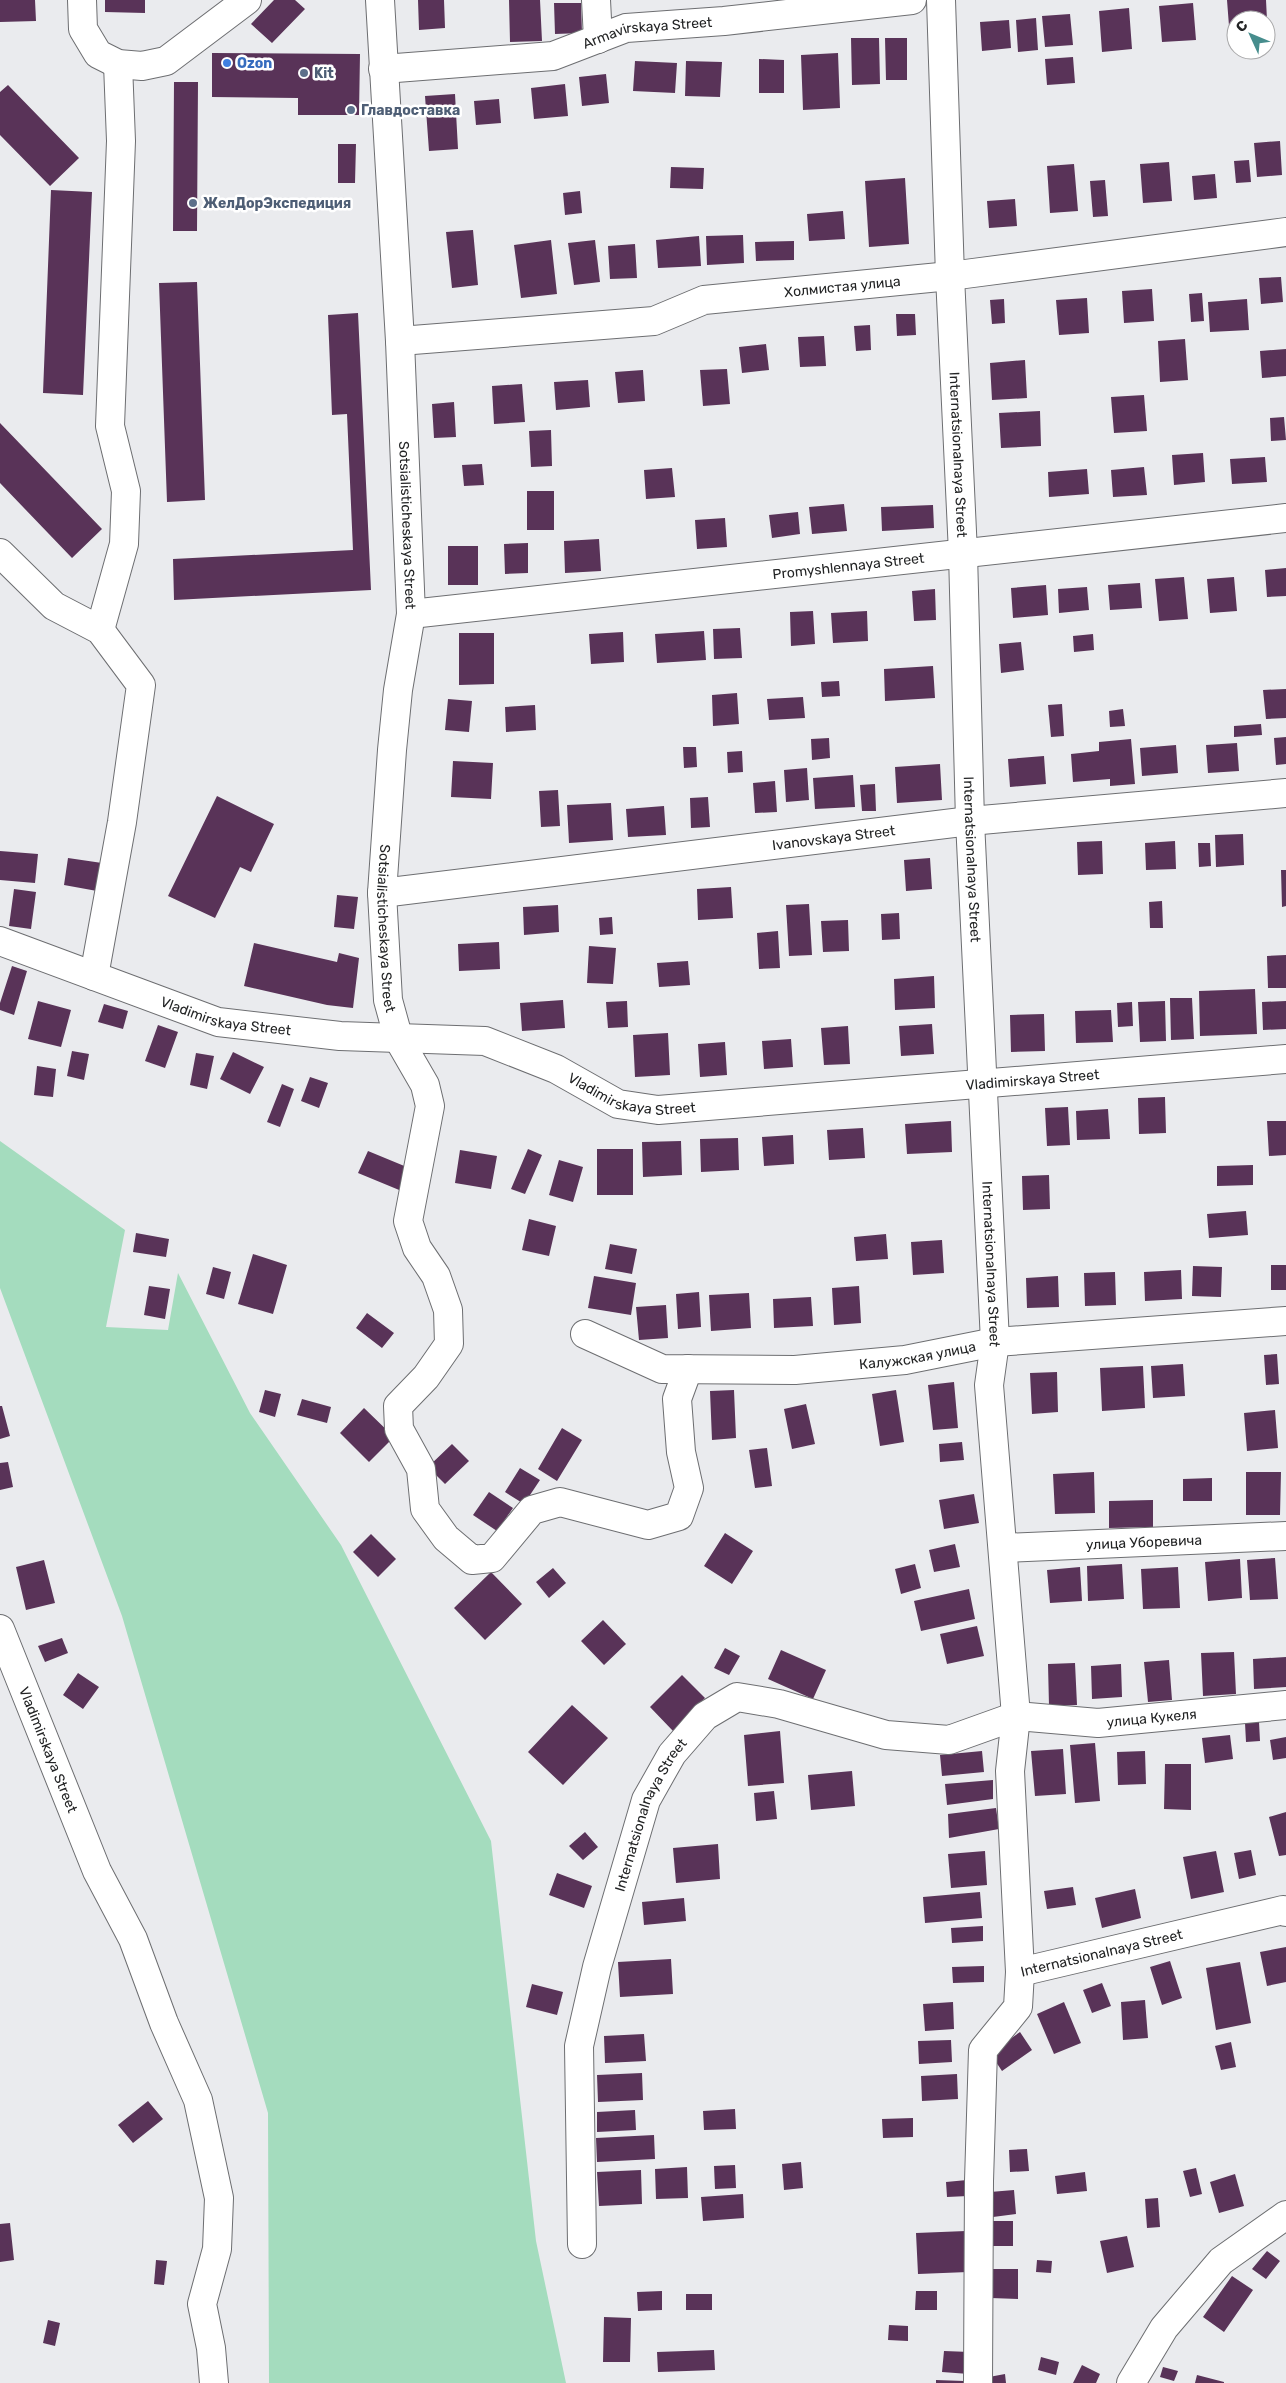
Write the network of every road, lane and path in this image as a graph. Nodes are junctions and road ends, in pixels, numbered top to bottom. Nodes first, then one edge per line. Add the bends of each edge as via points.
1 (82, 0) edge
2 (246, 0) edge
3 (380, 0) edge
4 (596, 0) edge
5 (912, 0) edge
6 (941, 0) edge
7 (598, 39) junction
8 (108, 59) junction
9 (383, 70) junction
10 (1286, 232) edge
11 (950, 276) junction
12 (400, 341) junction
13 (1286, 518) edge
14 (0, 553) edge
15 (963, 553) junction
16 (412, 614) junction
17 (100, 630) junction
18 (1286, 793) edge
19 (970, 821) junction
20 (382, 893) junction
21 (0, 941) edge
22 (94, 976) junction
23 (399, 1040) junction
24 (1286, 1059) edge
25 (984, 1082) junction
26 (1286, 1321) edge
27 (586, 1334) dead end
28 (995, 1342) junction
29 (688, 1369) junction
30 (1286, 1536) edge
31 (1002, 1548) junction
32 (0, 1629) edge
33 (1286, 1705) edge
34 (1016, 1716) junction
35 (1286, 1912) edge
36 (1020, 1972) junction
37 (1286, 2216) edge
38 (582, 2244) dead end
39 (214, 2383) edge
40 (978, 2383) edge
41 (1131, 2383) edge

1 - 8 street via 84,29
2 - 8 street via 166,61 142,66
3 - 9 street, Sotsialisticheskaya Street
4 - 7 street
5 - 7 street, Armavirskaya Street via 724,21 626,28
6 - 11 street, Internatsionalnaya Street
7 - 9 street, Armavirskaya Street via 553,56
8 - 17 street via 121,141 110,426 126,491 124,544
9 - 12 street, Sotsialisticheskaya Street
10 - 11 street, Холмистая улица
11 - 12 street, Холмистая улица via 704,300 654,321
11 - 15 street, Internatsionalnaya Street
12 - 16 street, Sotsialisticheskaya Street
13 - 15 street, Promyshlennaya Street
14 - 17 street via 54,606
15 - 16 street, Promyshlennaya Street
15 - 19 street, Internatsionalnaya Street
16 - 20 street, Sotsialisticheskaya Street via 398,690
17 - 22 street via 141,685 122,822
18 - 19 street, Ivanovskaya Street
19 - 20 street, Ivanovskaya Street
19 - 25 street, Internatsionalnaya Street
20 - 23 street, Sotsialisticheskaya Street via 388,1000
21 - 22 street, Vladimirskaya Street
22 - 23 street, Vladimirskaya Street via 218,1022
23 - 25 street, Vladimirskaya Street via 485,1041 556,1069 618,1104 658,1110
23 - 29 street, Sotsialisticheskaya Street via 425,1085 430,1106 408,1220 417,1248 436,1276 448,1310 449,1344 426,1377 398,1406 398,1429 421,1468 425,1509 446,1538 472,1560 492,1558 532,1510 560,1502 648,1525 679,1516 689,1488 681,1452 677,1399
24 - 25 street, Vladimirskaya Street
25 - 28 street, Internatsionalnaya Street
26 - 28 street, Калужская улица
27 - 29 street, Калужская улица via 662,1369
28 - 29 street, Калужская улица via 906,1360 795,1370
28 - 31 street, Internatsionalnaya Street via 989,1385
30 - 31 street, улица Уборевича
31 - 34 street, Internatsionalnaya Street
32 - 39 street, Vladimirskaya Street via 97,1870 133,1939 164,2023 198,2100 218,2198 217,2249 202,2304
33 - 34 street, улица Кукеля via 1098,1723
34 - 36 street, Internatsionalnaya Street via 1010,1771
34 - 38 street, Internatsionalnaya Street via 949,1740 886,1735 780,1704 737,1697 705,1716 672,1754 646,1800 597,1967 579,2046
35 - 36 street, Internatsionalnaya Street
36 - 40 street via 1018,2007 984,2050 979,2182
37 - 41 street via 1221,2261 1164,2328

